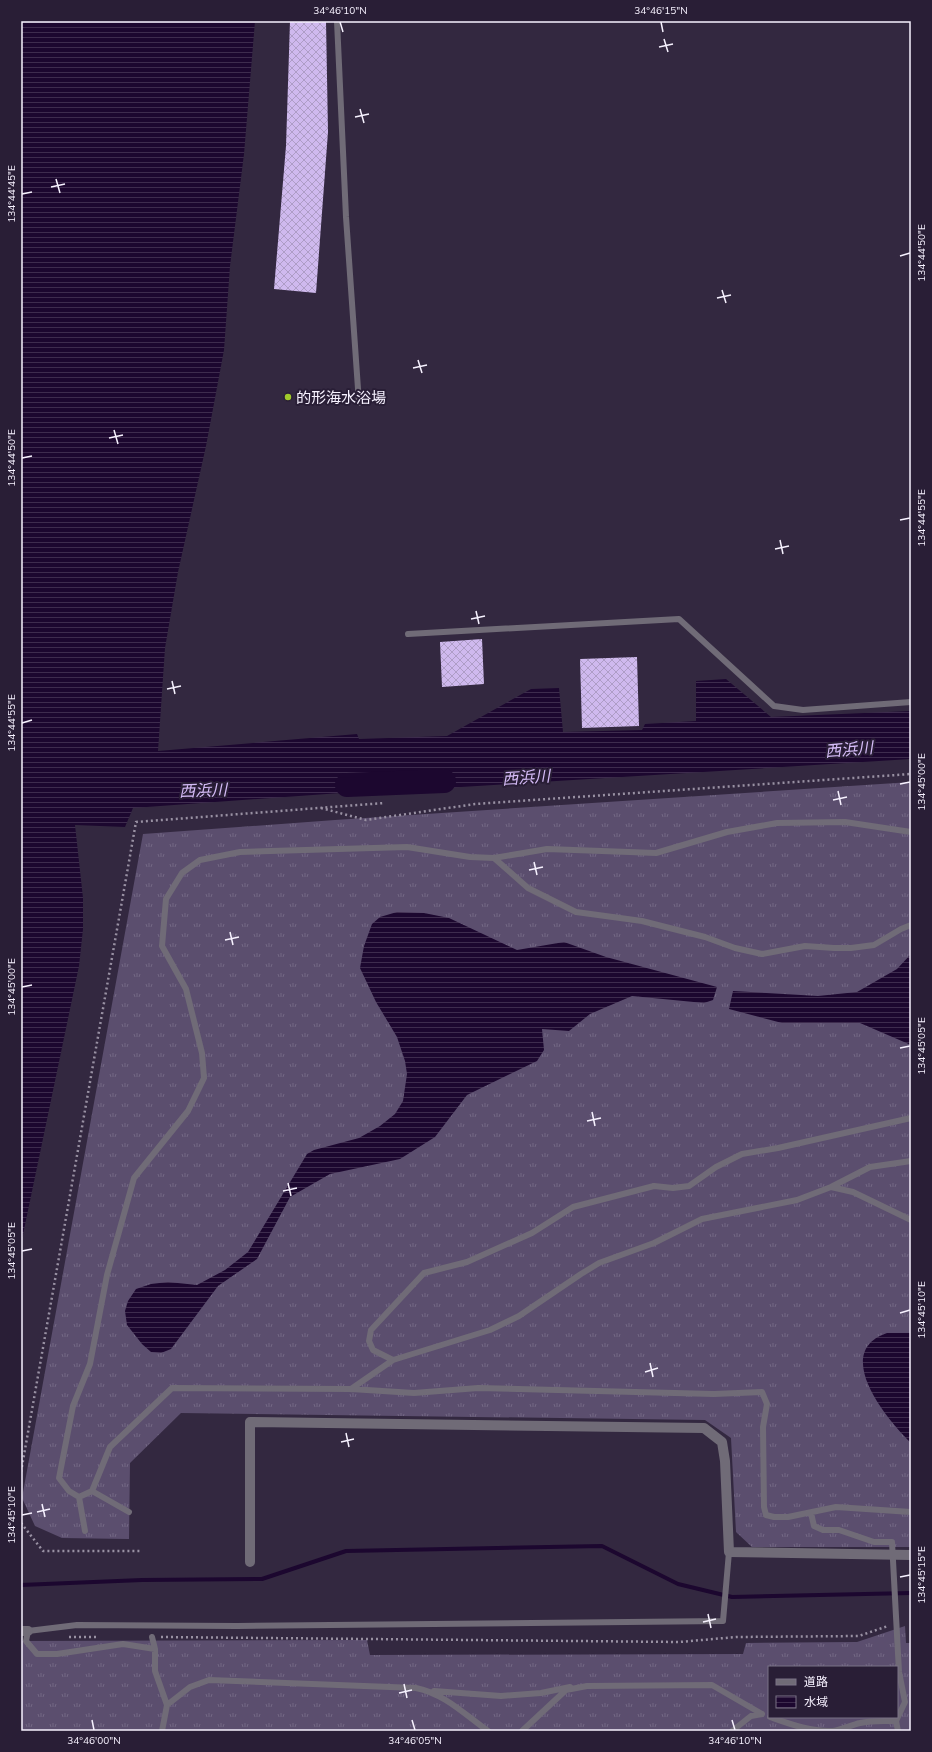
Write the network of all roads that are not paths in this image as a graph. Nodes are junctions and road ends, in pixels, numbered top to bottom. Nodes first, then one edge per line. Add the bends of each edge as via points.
1 (337, 21) edge
2 (359, 403) dead end
3 (408, 634) dead end
4 (911, 702) edge
5 (911, 832) edge
6 (494, 858) junction
7 (911, 925) edge
8 (911, 1118) edge
9 (911, 1161) edge
10 (830, 1187) junction
11 (911, 1220) edge
12 (393, 1360) junction
13 (351, 1389) junction
14 (92, 1491) junction
15 (79, 1497) junction
16 (129, 1512) dead end
17 (911, 1512) edge
18 (811, 1513) junction
19 (85, 1531) dead end
20 (729, 1552) junction
21 (911, 1555) edge
22 (250, 1562) dead end
23 (25, 1631) edge
24 (152, 1637) road end
25 (155, 1650) junction
26 (587, 1686) junction
27 (430, 1691) junction
28 (167, 1705) junction
29 (762, 1714) junction
30 (768, 1716) edge
31 (773, 1718) edge
32 (898, 1718) edge
33 (898, 1718) edge
34 (896, 1722) junction
35 (162, 1731) edge
36 (488, 1731) edge
37 (522, 1731) edge
38 (732, 1731) edge
39 (898, 1731) edge

1 - 2 lane via 346,217
3 - 4 lane via 679,619 774,706 803,710
5 - 6 lane via 845,822 777,823 727,832 656,853 547,849
6 - 7 lane via 528,888 576,912 642,921 762,954 805,946 839,948 874,945
6 - 15 lane via 407,848 240,852 200,860 182,873 166,899 162,946 186,990 202,1053 204,1078 188,1111 134,1178 107,1275 90,1364 73,1406 59,1478 68,1491
8 - 12 lane via 742,1154 689,1186 654,1186 573,1206 532,1233 468,1262 424,1273 372,1330 369,1341 373,1350
9 - 10 lane via 870,1167
10 - 11 lane via 853,1192
10 - 12 lane via 797,1200 702,1219 654,1243 599,1263 520,1316 490,1330
12 - 13 lane
13 - 14 lane via 172,1388 110,1447
13 - 18 lane via 414,1393 478,1388 714,1394 762,1392 767,1404 763,1427 766,1515 788,1517
14 - 15 lane
14 - 16 lane
15 - 19 lane
17 - 18 lane via 836,1507
18 - 32 lane via 814,1526 823,1530 839,1530 874,1542 892,1542 899,1672 905,1702
20 - 21 street
20 - 22 street via 722,1442 704,1428 250,1422
20 - 23 lane via 723,1621 77,1625
23 - 25 lane via 26,1641 37,1654 57,1654 122,1644
24 - 25 lane
25 - 28 lane via 155,1671
26 - 27 lane via 501,1696
26 - 29 lane via 712,1685
26 - 37 lane via 566,1690
27 - 28 lane via 416,1688 209,1680 190,1686
27 - 36 lane via 457,1706
28 - 35 lane
29 - 30 lane
29 - 38 lane via 751,1716
31 - 34 lane via 797,1726 823,1730 834,1730 876,1720
33 - 34 lane
34 - 39 lane

